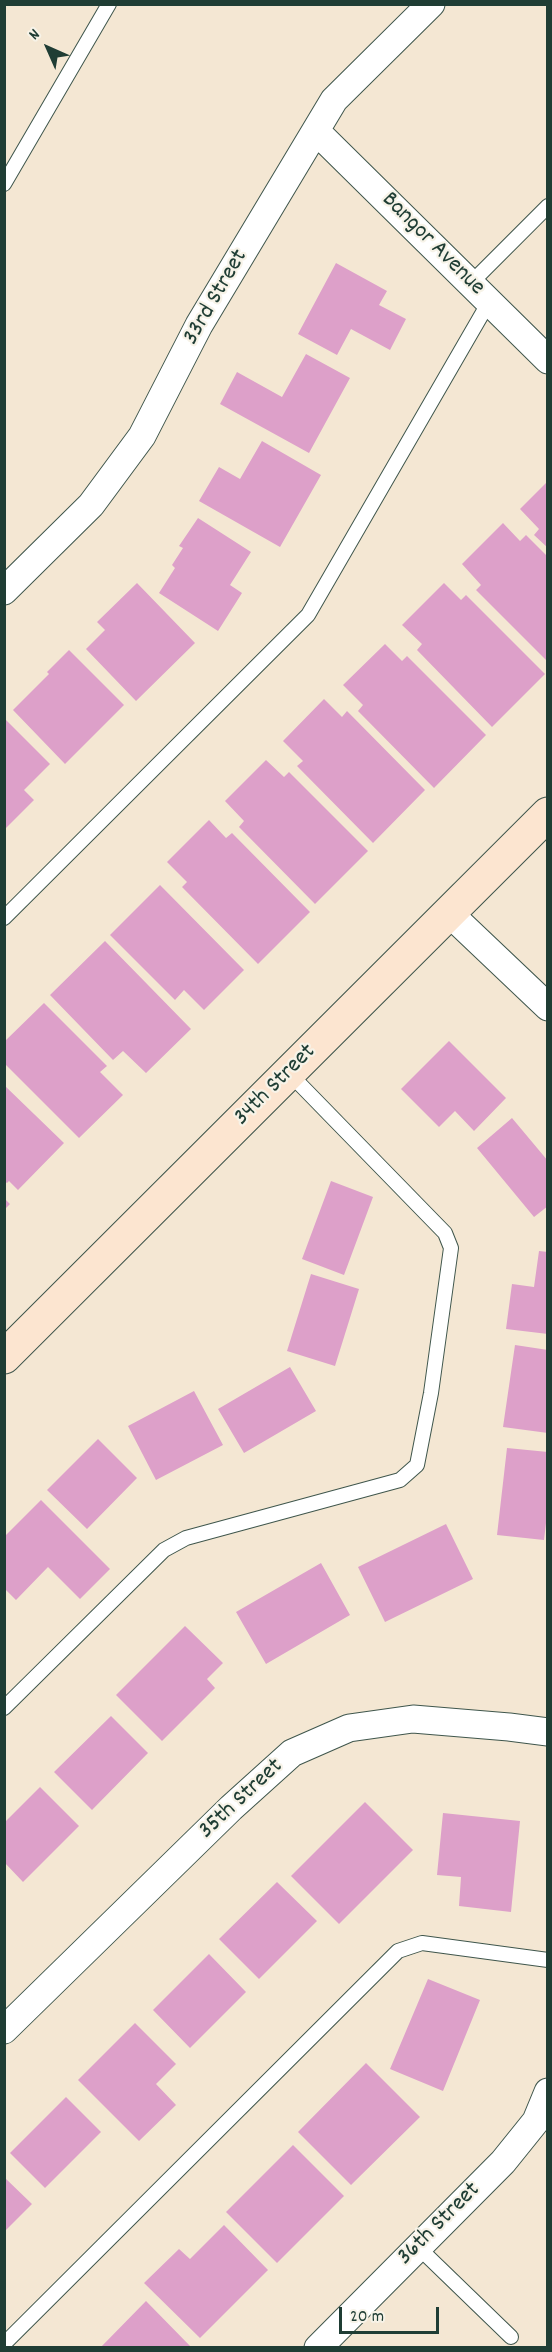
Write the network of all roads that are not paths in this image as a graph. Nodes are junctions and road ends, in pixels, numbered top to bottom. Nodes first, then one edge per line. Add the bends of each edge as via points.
1 (109, 4) edge
2 (430, 4) edge
3 (316, 130) junction
4 (4, 184) edge
5 (548, 207) edge
6 (480, 293) junction
7 (548, 360) edge
8 (4, 591) edge
9 (548, 814) edge
10 (449, 913) junction
11 (4, 918) edge
12 (548, 1007) edge
13 (289, 1073) junction
14 (4, 1357) edge
15 (4, 1708) edge
16 (548, 1732) edge
17 (548, 1960) edge
18 (4, 2030) edge
19 (548, 2092) edge
20 (418, 2247) junction
21 (511, 2337) dead end
22 (4, 2344) edge
23 (318, 2348) edge

1 - 4 lane
2 - 3 street, 33rd Street via 334,100
3 - 6 street, Bangor Avenue
3 - 8 street, 33rd Street via 199,324 142,436 91,505
5 - 6 lane
6 - 7 street, Bangor Avenue
6 - 11 lane via 308,615
9 - 10 main road, 34th Street
10 - 12 street
10 - 13 main road, 34th Street
13 - 14 main road, 34th Street
13 - 15 lane via 445,1233 451,1248 417,1466 400,1480 186,1538 164,1550
16 - 18 street, 35th Street via 413,1719 349,1728 292,1753
17 - 22 lane via 422,1943 398,1951
19 - 20 street, 36th Street via 537,2121 503,2162
20 - 21 lane
20 - 23 street, 36th Street

